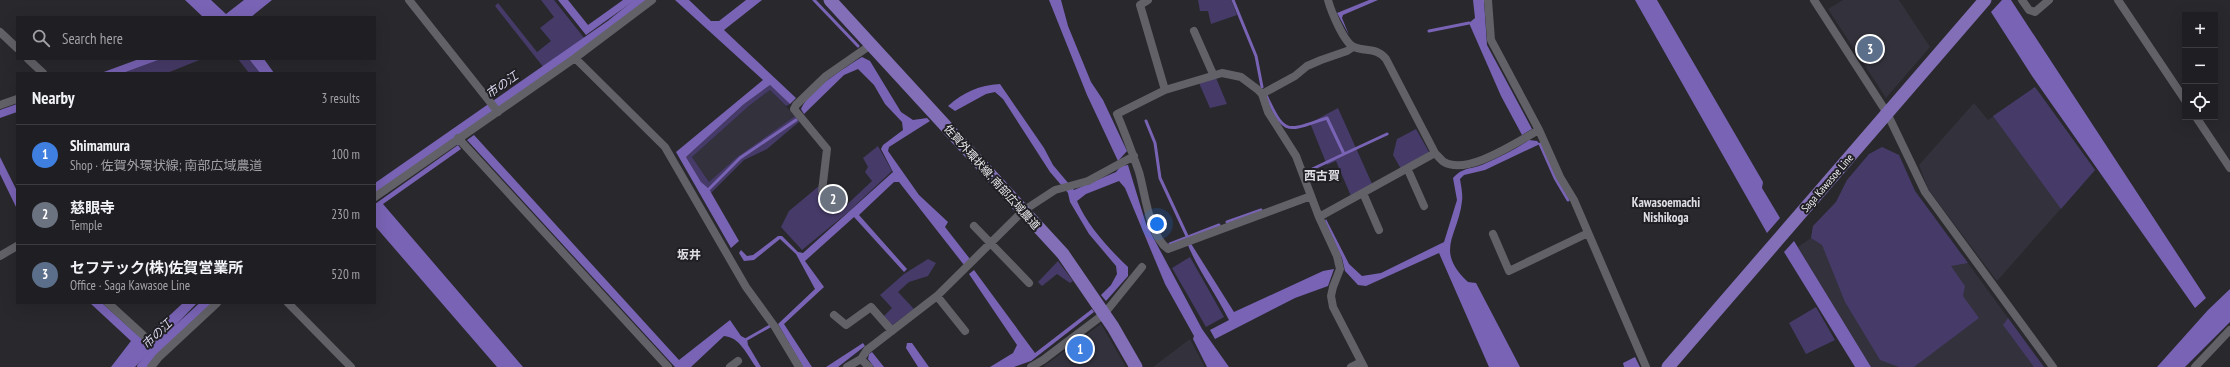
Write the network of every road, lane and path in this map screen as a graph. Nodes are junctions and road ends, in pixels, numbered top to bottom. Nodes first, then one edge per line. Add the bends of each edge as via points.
1 (409, 0) edge
2 (652, 0) edge
3 (830, 0) edge
4 (1148, 0) edge
5 (1328, 0) edge
6 (1488, 0) edge
7 (1814, 0) edge
8 (1986, 0) edge
9 (2022, 0) edge
10 (2049, 0) edge
11 (2118, 0) edge
12 (1194, 31) dead end
13 (0, 32) edge
14 (872, 44) junction
15 (1353, 46) junction
16 (16, 47) edge
17 (576, 58) junction
18 (29, 60) edge
19 (42, 72) edge
20 (1213, 74) junction
21 (1166, 90) junction
22 (1262, 94) junction
23 (2182, 96) edge
24 (16, 99) edge
25 (0, 105) edge
26 (498, 112) junction
27 (1887, 113) junction
28 (2198, 120) edge
29 (1539, 130) junction
30 (458, 138) junction
31 (1435, 153) junction
32 (1134, 156) junction
33 (2230, 168) edge
34 (1408, 170) junction
35 (822, 191) dead end
36 (1363, 193) junction
37 (376, 196) edge
38 (1311, 196) junction
39 (1424, 206) dead end
40 (1023, 211) junction
41 (1319, 217) junction
42 (974, 226) dead end
43 (1379, 230) dead end
44 (1588, 233) junction
45 (1493, 234) dead end
46 (991, 244) junction
47 (16, 247) edge
48 (0, 256) edge
49 (1142, 267) dead end
50 (1030, 283) dead end
51 (938, 296) junction
52 (109, 304) edge
53 (216, 304) edge
54 (289, 304) edge
55 (1104, 314) junction
56 (834, 315) dead end
57 (2230, 330) edge
58 (892, 331) junction
59 (965, 331) dead end
60 (143, 335) dead end
61 (861, 359) junction
62 (738, 361) dead end
63 (1362, 364) edge
64 (151, 367) edge
65 (351, 367) edge
66 (668, 367) edge
67 (730, 367) edge
68 (799, 367) edge
69 (847, 367) edge
70 (869, 367) edge
71 (1031, 367) edge
72 (1136, 367) edge
73 (1351, 367) edge
74 (1646, 367) edge
75 (1668, 367) edge
76 (2053, 367) edge
77 (2195, 367) edge

1 - 26 street
2 - 17 street
3 - 14 main road, 佐賀外環状線; 南部広域農道
4 - 21 street via 1140,5
5 - 15 street via 1337,23
6 - 29 street via 1491,40
7 - 27 street
8 - 27 main road, Saga Kawasoe Line
9 - 10 street via 2029,10 2035,12
11 - 23 street
12 - 20 street
13 - 16 street
14 - 35 street via 826,76 794,109 827,149
14 - 40 main road, 佐賀外環状線; 南部広域農道
15 - 22 street via 1347,52 1307,66 1296,76
15 - 31 street via 1375,50 1386,59
17 - 26 street
17 - 68 street via 665,147 746,287 775,327
18 - 19 street
20 - 21 street
20 - 22 street via 1236,75
21 - 32 street via 1117,114
22 - 38 street via 1268,112 1296,156
24 - 25 street
26 - 30 street
27 - 75 main road, Saga Kawasoe Line
27 - 76 street via 1925,192
28 - 33 street
29 - 31 street via 1479,162 1453,165 1444,162
29 - 44 street
30 - 37 street
30 - 66 street
31 - 34 street
32 - 38 street via 1145,203 1154,227 1168,249
32 - 40 street via 1108,172 1046,195
34 - 36 street
34 - 39 street
36 - 41 street
36 - 43 street
38 - 41 street
40 - 46 street
40 - 55 main road, 佐賀外環状線; 南部広域農道 via 1063,254
41 - 63 street via 1337,256 1340,269 1331,296 1333,307
42 - 46 street
44 - 45 street via 1509,271
44 - 74 street
46 - 50 street
46 - 51 street
47 - 48 street
49 - 55 street
51 - 58 street
51 - 59 street
52 - 60 street
53 - 64 street
54 - 65 street
55 - 71 street
55 - 72 main road, 佐賀外環状線; 南部広域農道
56 - 58 street via 846,325 871,307
57 - 77 street
58 - 61 street via 867,350
61 - 69 street
61 - 70 street
62 - 67 street
63 - 73 street

